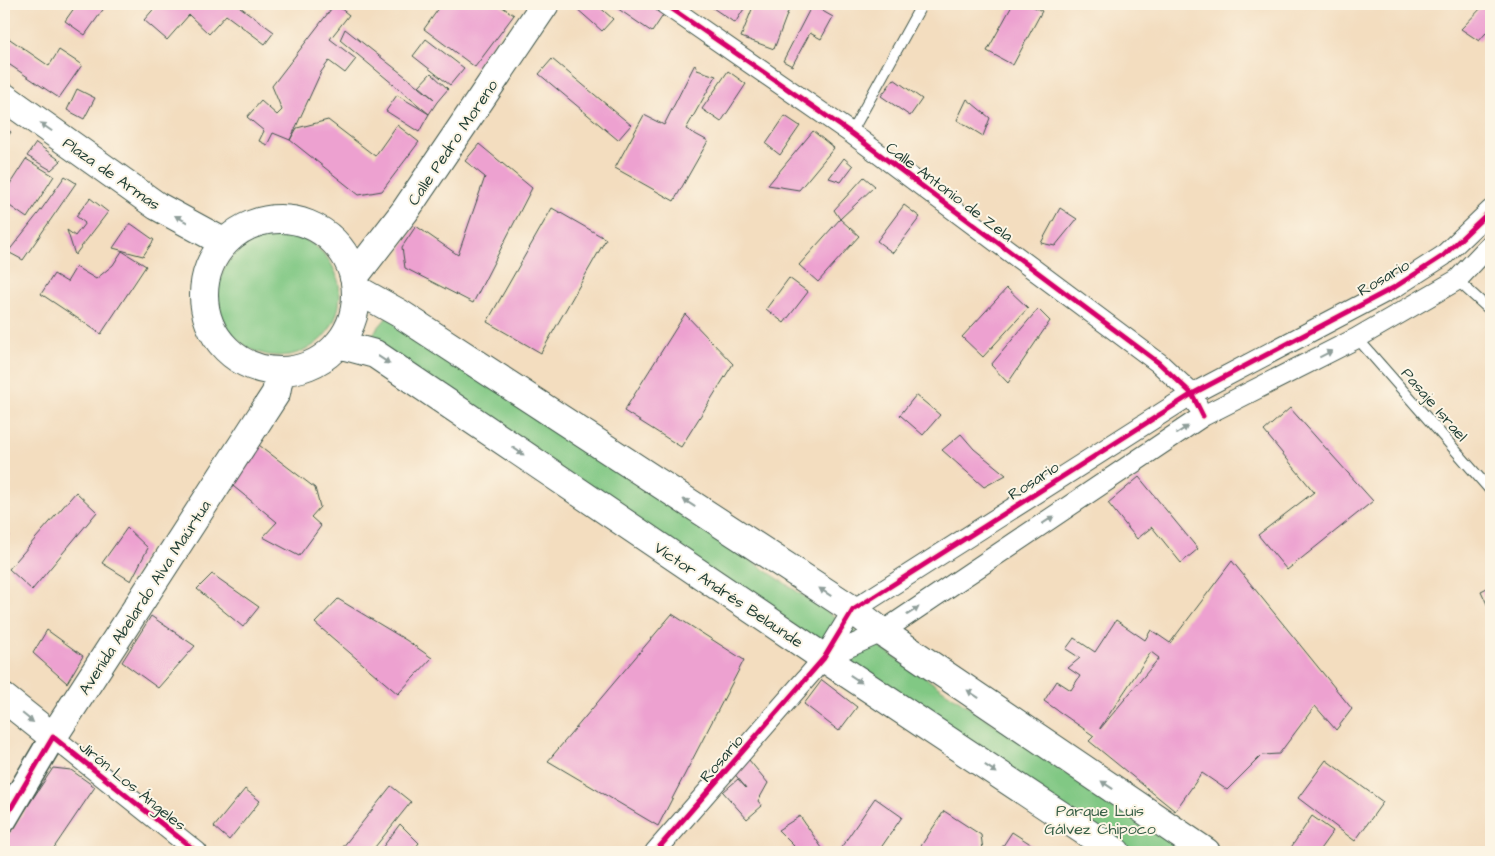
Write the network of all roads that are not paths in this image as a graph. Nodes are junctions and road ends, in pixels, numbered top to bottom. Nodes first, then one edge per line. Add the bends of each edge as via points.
1 (545, 4) edge
2 (665, 4) edge
3 (922, 4) edge
4 (4, 97) edge
5 (851, 133) junction
6 (1491, 210) edge
7 (223, 242) junction
8 (1491, 244) edge
9 (1457, 280) junction
10 (355, 283) junction
11 (1491, 311) edge
12 (1357, 338) junction
13 (338, 344) junction
14 (280, 372) junction
15 (1192, 394) junction
16 (1203, 416) junction
17 (1491, 491) edge
18 (853, 610) junction
19 (882, 632) junction
20 (824, 658) junction
21 (4, 698) edge
22 (53, 737) junction
23 (4, 820) edge
24 (197, 852) edge
25 (655, 852) edge
26 (1116, 852) edge
27 (1206, 852) edge

1 - 10 main road, Calle Pedro Moreno
2 - 5 street, Calle Antonio de Zela
3 - 5 lane
7 -> 4 main road, Plaza de Armas via 157,206
5 - 15 street, Calle Antonio de Zela via 1159,363
6 - 15 street, Rosario via 1443,256 1395,287
7 - 10 main road via 242,228 264,219 288,218 310,224 331,236 345,255
7 - 14 main road via 210,264 203,288 205,314 215,337 232,356 255,368
8 - 9 street, Rosario
9 - 11 lane
9 - 12 street, Rosario
10 - 13 main road via 355,308 349,327
18 -> 10 main road
16 -> 12 street, Rosario
12 - 17 lane, Pasaje Israel
13 - 14 main road via 322,359 302,368
13 -> 20 main road, Víctor Andrés Belaunde via 375,354
14 - 22 main road, Avenida Abelardo Alva Maúrtua via 276,393
15 - 16 street, Calle Antonio de Zela
15 - 18 street, Rosario
19 -> 16 street, Rosario
18 - 19 main road
18 - 20 street, Rosario
19 - 20 street, Rosario
27 -> 19 main road
20 - 25 street, Rosario
20 -> 26 main road, Víctor Andrés Belaunde
21 -> 22 main road, Jirón Los Ángeles
22 - 23 street, Avenida Abelardo Alva Maúrtua
22 - 24 street, Jirón Los Ángeles

